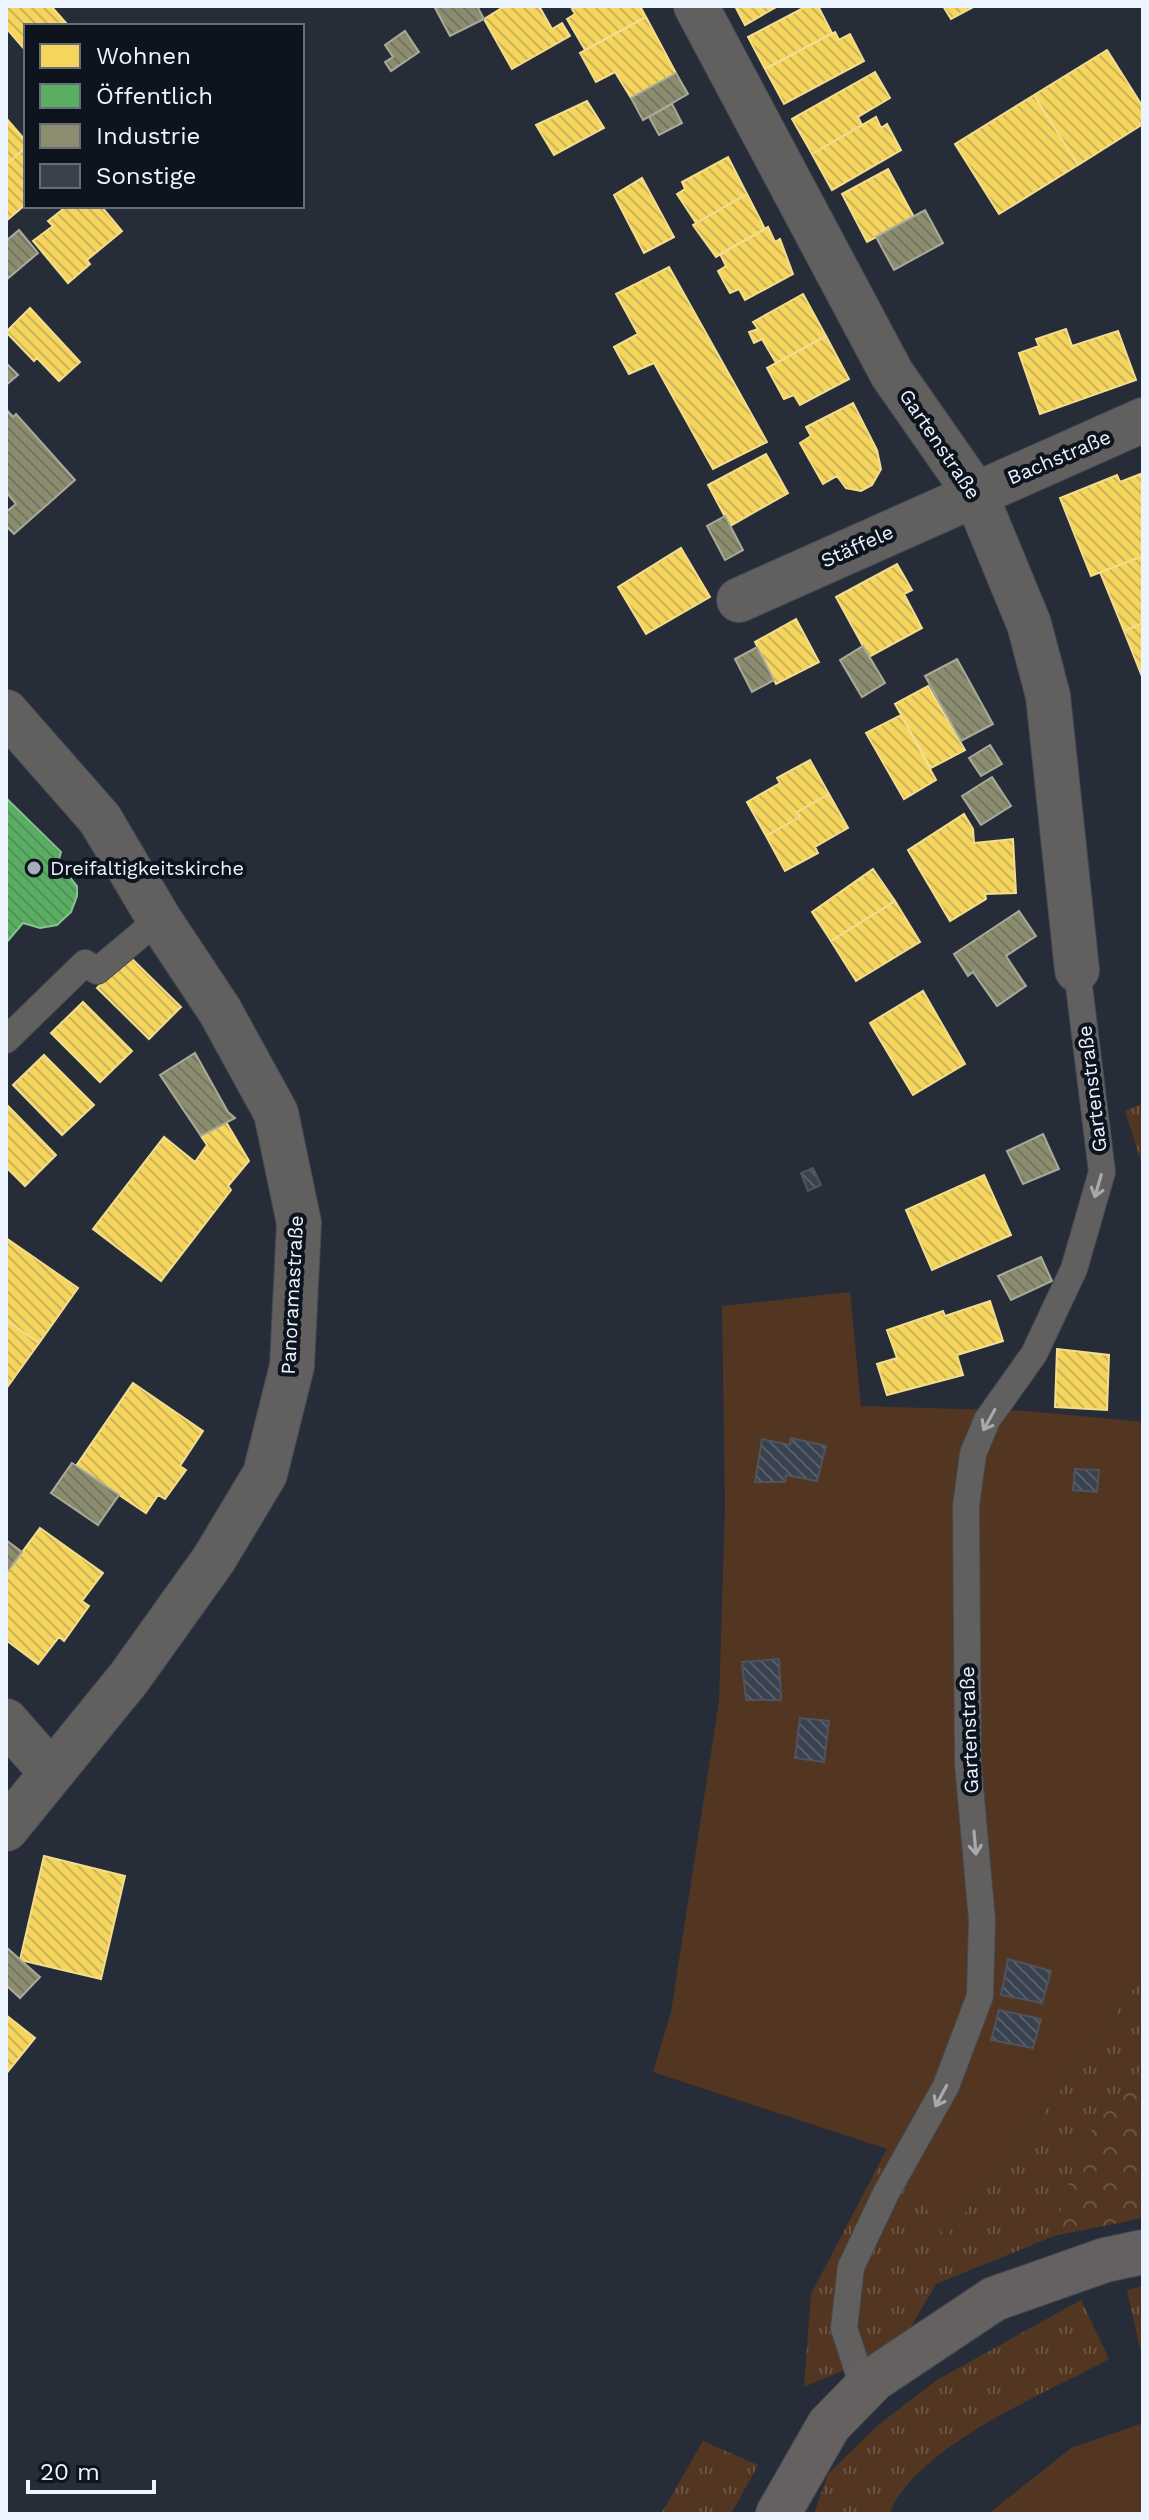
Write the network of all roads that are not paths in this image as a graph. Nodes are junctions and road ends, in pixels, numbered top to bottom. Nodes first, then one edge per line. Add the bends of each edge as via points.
1 (696, 6) edge
2 (1143, 420) edge
3 (975, 493) junction
4 (739, 600) dead end
5 (6, 712) edge
6 (159, 919) junction
7 (1077, 970) joint
8 (6, 1040) edge
9 (6, 1721) edge
10 (50, 1771) junction
11 (6, 1829) edge
12 (1143, 2252) edge
13 (864, 2390) junction
14 (778, 2514) edge

1 - 3 street, Gartenstraße via 892,374
2 - 3 street, Bachstraße
3 - 4 street, Stäffele
3 - 7 street, Gartenstraße via 1029,624 1048,696
5 - 6 street, Panoramastraße via 100,819
6 - 8 lane via 97,971 85,963
6 - 10 street, Panoramastraße via 220,1011 276,1113 299,1223 292,1366 265,1474 229,1535 129,1678
7 -> 13 lane, Gartenstraße via 1102,1172 1074,1269 1034,1354 987,1420 973,1454 966,1506 968,1764 982,1920 980,1996 946,2086 851,2267 844,2328
9 - 10 street
10 - 11 street, Panoramastraße
12 - 13 main road via 994,2299
13 - 14 main road via 829,2425

